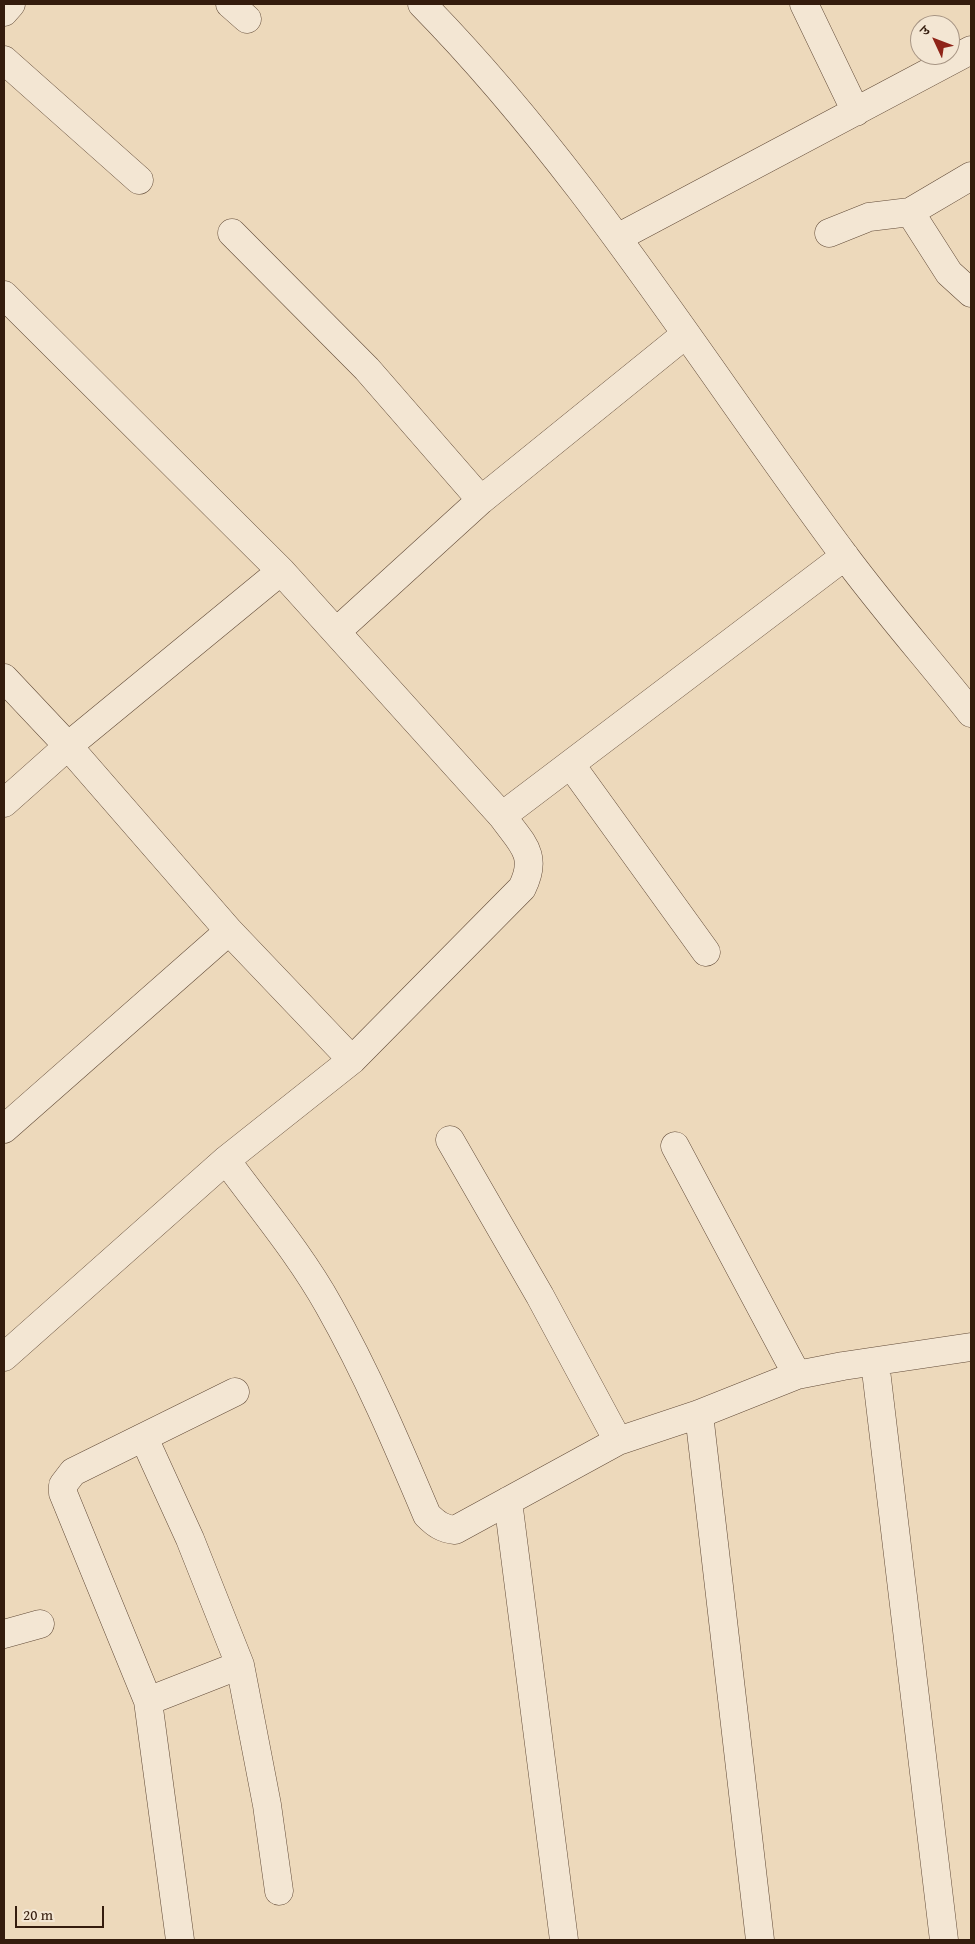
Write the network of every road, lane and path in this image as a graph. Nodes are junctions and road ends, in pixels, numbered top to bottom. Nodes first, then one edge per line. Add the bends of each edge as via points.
1 (11, 4) edge
2 (422, 4) edge
3 (804, 4) edge
4 (4, 12) edge
5 (971, 50) edge
6 (4, 60) edge
7 (856, 112) junction
8 (971, 176) edge
9 (138, 180) dead end
10 (910, 212) junction
11 (232, 233) dead end
12 (829, 233) dead end
13 (617, 238) junction
14 (971, 293) edge
15 (4, 295) edge
16 (686, 334) junction
17 (481, 500) junction
18 (845, 556) junction
19 (281, 571) junction
20 (336, 632) junction
21 (4, 678) edge
22 (971, 711) edge
23 (68, 746) junction
24 (572, 765) junction
25 (4, 803) edge
26 (502, 816) junction
27 (229, 931) junction
28 (706, 952) dead end
29 (352, 1060) junction
30 (4, 1129) edge
31 (450, 1140) dead end
32 (675, 1146) dead end
33 (226, 1160) junction
34 (971, 1347) edge
35 (4, 1358) edge
36 (875, 1362) junction
37 (797, 1375) junction
38 (235, 1392) dead end
39 (699, 1414) junction
40 (144, 1438) junction
41 (618, 1441) junction
42 (508, 1501) junction
43 (40, 1624) dead end
44 (4, 1634) edge
45 (240, 1664) junction
46 (148, 1701) junction
47 (279, 1891) dead end
48 (180, 1940) edge
49 (564, 1940) edge
50 (760, 1940) edge
51 (944, 1940) edge

1 - 4 street
2 - 13 street via 478,63
3 - 7 street
5 - 7 street
6 - 9 street
7 - 13 street
8 - 10 street
10 - 12 street via 868,217
10 - 14 street via 949,273
11 - 17 street via 367,369
13 - 16 street
15 - 19 street
16 - 17 street
16 - 18 street
17 - 20 street
18 - 22 street
18 - 24 street
19 - 20 street
19 - 23 street
20 - 26 street
21 - 23 street
23 - 25 street
23 - 27 street
24 - 26 street
24 - 28 street
26 - 29 street via 527,852 530,863 522,888
27 - 29 street
27 - 30 street
29 - 33 street
31 - 41 street via 540,1296
32 - 37 street
33 - 35 street
33 - 42 street via 299,1259 328,1305 387,1418 427,1515 436,1524 456,1530
34 - 36 street
36 - 37 street
36 - 51 street
37 - 39 street
38 - 40 street
39 - 41 street
39 - 50 street
40 - 45 street via 190,1539
40 - 46 street via 73,1472 63,1485 63,1493
41 - 42 street
42 - 49 street
43 - 44 street
45 - 46 street
45 - 47 street via 267,1805
46 - 48 street

